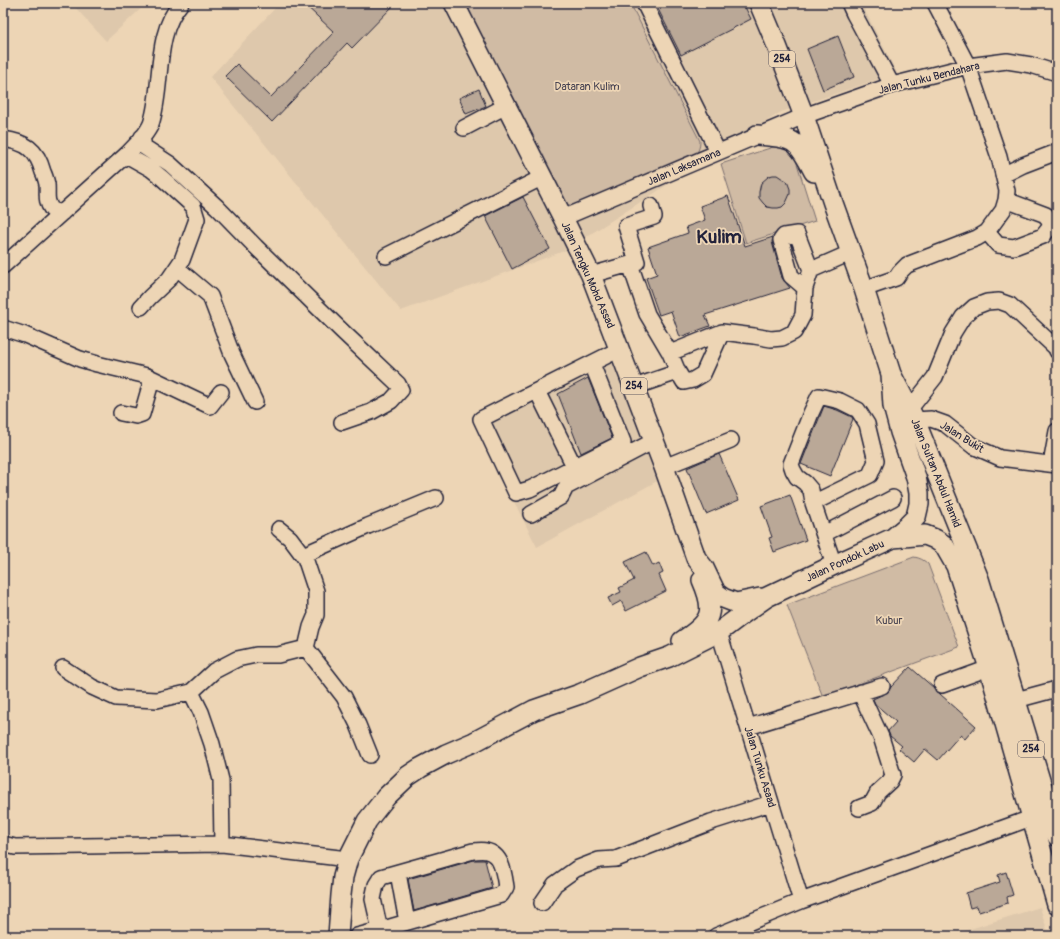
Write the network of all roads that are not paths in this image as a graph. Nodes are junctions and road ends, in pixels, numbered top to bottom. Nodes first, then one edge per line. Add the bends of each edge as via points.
1 (181, 3) edge
2 (454, 3) edge
3 (644, 3) edge
4 (759, 3) edge
5 (849, 3) edge
6 (936, 3) edge
7 (968, 66) junction
8 (1057, 73) edge
9 (892, 85) junction
10 (506, 106) junction
11 (804, 116) junction
12 (464, 128) dead end
13 (757, 135) junction
14 (3, 139) edge
15 (141, 139) junction
16 (718, 152) junction
17 (1057, 152) edge
18 (126, 155) junction
19 (1003, 175) junction
20 (543, 177) junction
21 (833, 203) junction
22 (1005, 205) junction
23 (651, 206) dead end
24 (62, 213) junction
25 (563, 218) junction
26 (987, 232) junction
27 (850, 253) junction
28 (386, 256) dead end
29 (630, 264) junction
30 (3, 266) edge
31 (177, 268) junction
32 (811, 270) junction
33 (591, 275) junction
34 (805, 288) junction
35 (864, 289) junction
36 (141, 307) dead end
37 (3, 328) edge
38 (722, 332) junction
39 (620, 349) junction
40 (1057, 351) edge
41 (670, 353) junction
42 (592, 364) junction
43 (678, 372) junction
44 (891, 374) junction
45 (152, 379) junction
46 (634, 387) junction
47 (537, 391) junction
48 (221, 392) dead end
49 (255, 402) dead end
50 (121, 413) dead end
51 (912, 415) junction
52 (342, 422) dead end
53 (1057, 431) edge
54 (731, 440) dead end
55 (654, 441) junction
56 (1054, 465) edge
57 (574, 466) junction
58 (664, 467) junction
59 (436, 498) dead end
60 (893, 498) dead end
61 (813, 503) junction
62 (531, 514) dead end
63 (279, 529) dead end
64 (824, 534) junction
65 (893, 538) junction
66 (303, 555) junction
67 (696, 558) junction
68 (834, 565) junction
69 (767, 597) junction
70 (719, 632) junction
71 (306, 648) junction
72 (997, 666) junction
73 (640, 667) junction
74 (63, 668) dead end
75 (942, 685) dead end
76 (882, 686) dead end
77 (1057, 689) edge
78 (191, 692) junction
79 (860, 692) junction
80 (1016, 700) junction
81 (748, 727) junction
82 (370, 755) dead end
83 (771, 803) junction
84 (859, 808) dead end
85 (1031, 818) junction
86 (1057, 836) edge
87 (3, 844) edge
88 (222, 844) junction
89 (348, 859) junction
90 (398, 872) junction
91 (801, 902) junction
92 (542, 903) dead end
93 (1057, 905) edge
94 (407, 922) junction
95 (380, 930) junction
96 (338, 936) edge
97 (357, 936) edge
98 (716, 936) edge

1 - 15 street via 174,11 164,38 155,105 150,126
2 - 10 main road, Jalan Tengku Mohd Assad / 254
3 - 16 street
4 - 11 main road, 254
5 - 9 street
6 - 7 street
7 - 8 street, Jalan Tunku Bendahara via 1007,61
7 - 9 street, Jalan Tunku Bendahara
7 - 19 street
9 - 11 street, Jalan Tunku Bendahara
10 - 12 street
10 - 20 main road, Jalan Tengku Mohd Assad / 254
11 - 13 street, Jalan Laksamana
11 - 21 main road, Jalan Sultan Abdul Hamid / 254
13 - 16 street, Jalan Laksamana
13 - 21 main road via 784,138 797,145
14 - 24 street via 23,144 33,150 42,166 47,183 48,205 52,210
15 - 18 street
15 - 52 street via 144,147 170,164 217,207 256,248 398,384 401,390 394,398 370,412
16 - 25 street, Jalan Laksamana
17 - 19 street
18 - 24 street
18 - 31 street via 161,177 193,206 197,218
19 - 22 street via 1007,191
20 - 25 main road, Jalan Tengku Mohd Assad / 254
20 - 28 street
21 - 27 main road, Jalan Sultan Abdul Hamid / 254
22 - 26 street
22 - 26 street via 1046,215 1051,226 1043,236 1014,247 998,245
23 - 29 street via 654,217 626,226 637,262
24 - 30 street
25 - 33 main road, Jalan Tengku Mohd Assad / 254
26 - 35 street via 907,265 896,278
27 - 32 street
27 - 35 main road, Jalan Sultan Abdul Hamid / 254
29 - 33 street
29 - 41 street via 647,314
31 - 36 street
31 - 49 street via 210,296 232,354
32 - 34 street
32 - 34 street via 797,234 784,236 781,240 791,276
33 - 39 main road, Jalan Tengku Mohd Assad / 254
34 - 38 street via 803,315 794,332 782,338
35 - 44 main road, Jalan Sultan Abdul Hamid / 254
37 - 45 street via 80,359
38 - 41 street
38 - 43 street via 703,374 684,382
39 - 42 street
39 - 46 main road, Jalan Tengku Mohd Assad / 254
40 - 51 street via 1010,305 999,301 974,307 963,317 953,333 935,377
41 - 43 street
42 - 47 street
42 - 57 street via 623,442
43 - 46 street
44 - 51 main road, Jalan Sultan Abdul Hamid / 254
44 - 65 main road, Jalan Pondok Labu via 893,406 919,493 916,517
45 - 48 street via 210,406
45 - 50 street via 142,414 136,416
46 - 55 main road, Jalan Tengku Mohd Assad / 254
47 - 57 street
47 - 57 street via 481,419 516,493 530,489
51 - 56 street, Jalan Bukit via 931,418 945,424 973,446 1000,458
51 - 72 main road, Jalan Sultan Abdul Hamid / 254 via 979,579
53 - 56 street
54 - 58 street
55 - 58 main road, Jalan Tengku Mohd Assad / 254
55 - 62 street via 566,486 561,497
58 - 67 main road, Jalan Tengku Mohd Assad / 254
59 - 66 street
60 - 64 street
61 - 61 street via 870,475 876,461 867,424 858,410 840,401 819,396 791,464 798,477 811,490
61 - 64 street
63 - 66 street
64 - 68 street
65 - 68 main road, Jalan Pondok Labu / 254
65 - 72 main road, Jalan Sultan Abdul Hamid / 254 via 925,535 944,545 956,566
66 - 71 street via 316,591 316,615
67 - 69 main road, Jalan Tengku Mohd Assad / 254 via 722,598 736,603
67 - 73 main road, Jalan Tengku Mohd Assad via 697,569 710,603 708,617 703,625 683,641
68 - 69 main road, Jalan Pondok Labu / 254
69 - 70 main road, Jalan Pondok Labu
70 - 73 main road, Jalan Pondok Labu via 669,657
70 - 81 street, Jalan Tunku Asaad
71 - 78 street via 278,655 256,655 237,659 214,671
71 - 82 street via 344,697
72 - 75 street
72 - 80 main road, Jalan Sultan Abdul Hamid / 254
72 - 85 main road, Jalan Sultan Abdul Hamid / 254
73 - 89 main road via 580,694 534,710 420,768 395,788 366,821
74 - 78 street via 92,687 116,698 157,700
76 - 79 street
77 - 80 street
78 - 88 street via 212,744 221,780
79 - 81 street
79 - 84 street via 881,737 893,775 872,803
80 - 86 main road, Jalan Sultan Abdul Hamid / 254
81 - 83 street, Jalan Tunku Asaad
83 - 91 street, Jalan Tunku Asaad
83 - 92 street via 711,822 616,859 599,860 576,869 555,884
85 - 91 street
85 - 93 main road, Jalan Sultan Abdul Hamid / 254
87 - 88 street via 15,847
88 - 89 street
89 - 96 main road via 343,877
90 - 94 street
90 - 94 street via 473,851 487,851 498,858 504,873 506,887 501,895
90 - 95 street via 381,877 376,885 372,899
91 - 98 street
94 - 95 street
95 - 97 street

